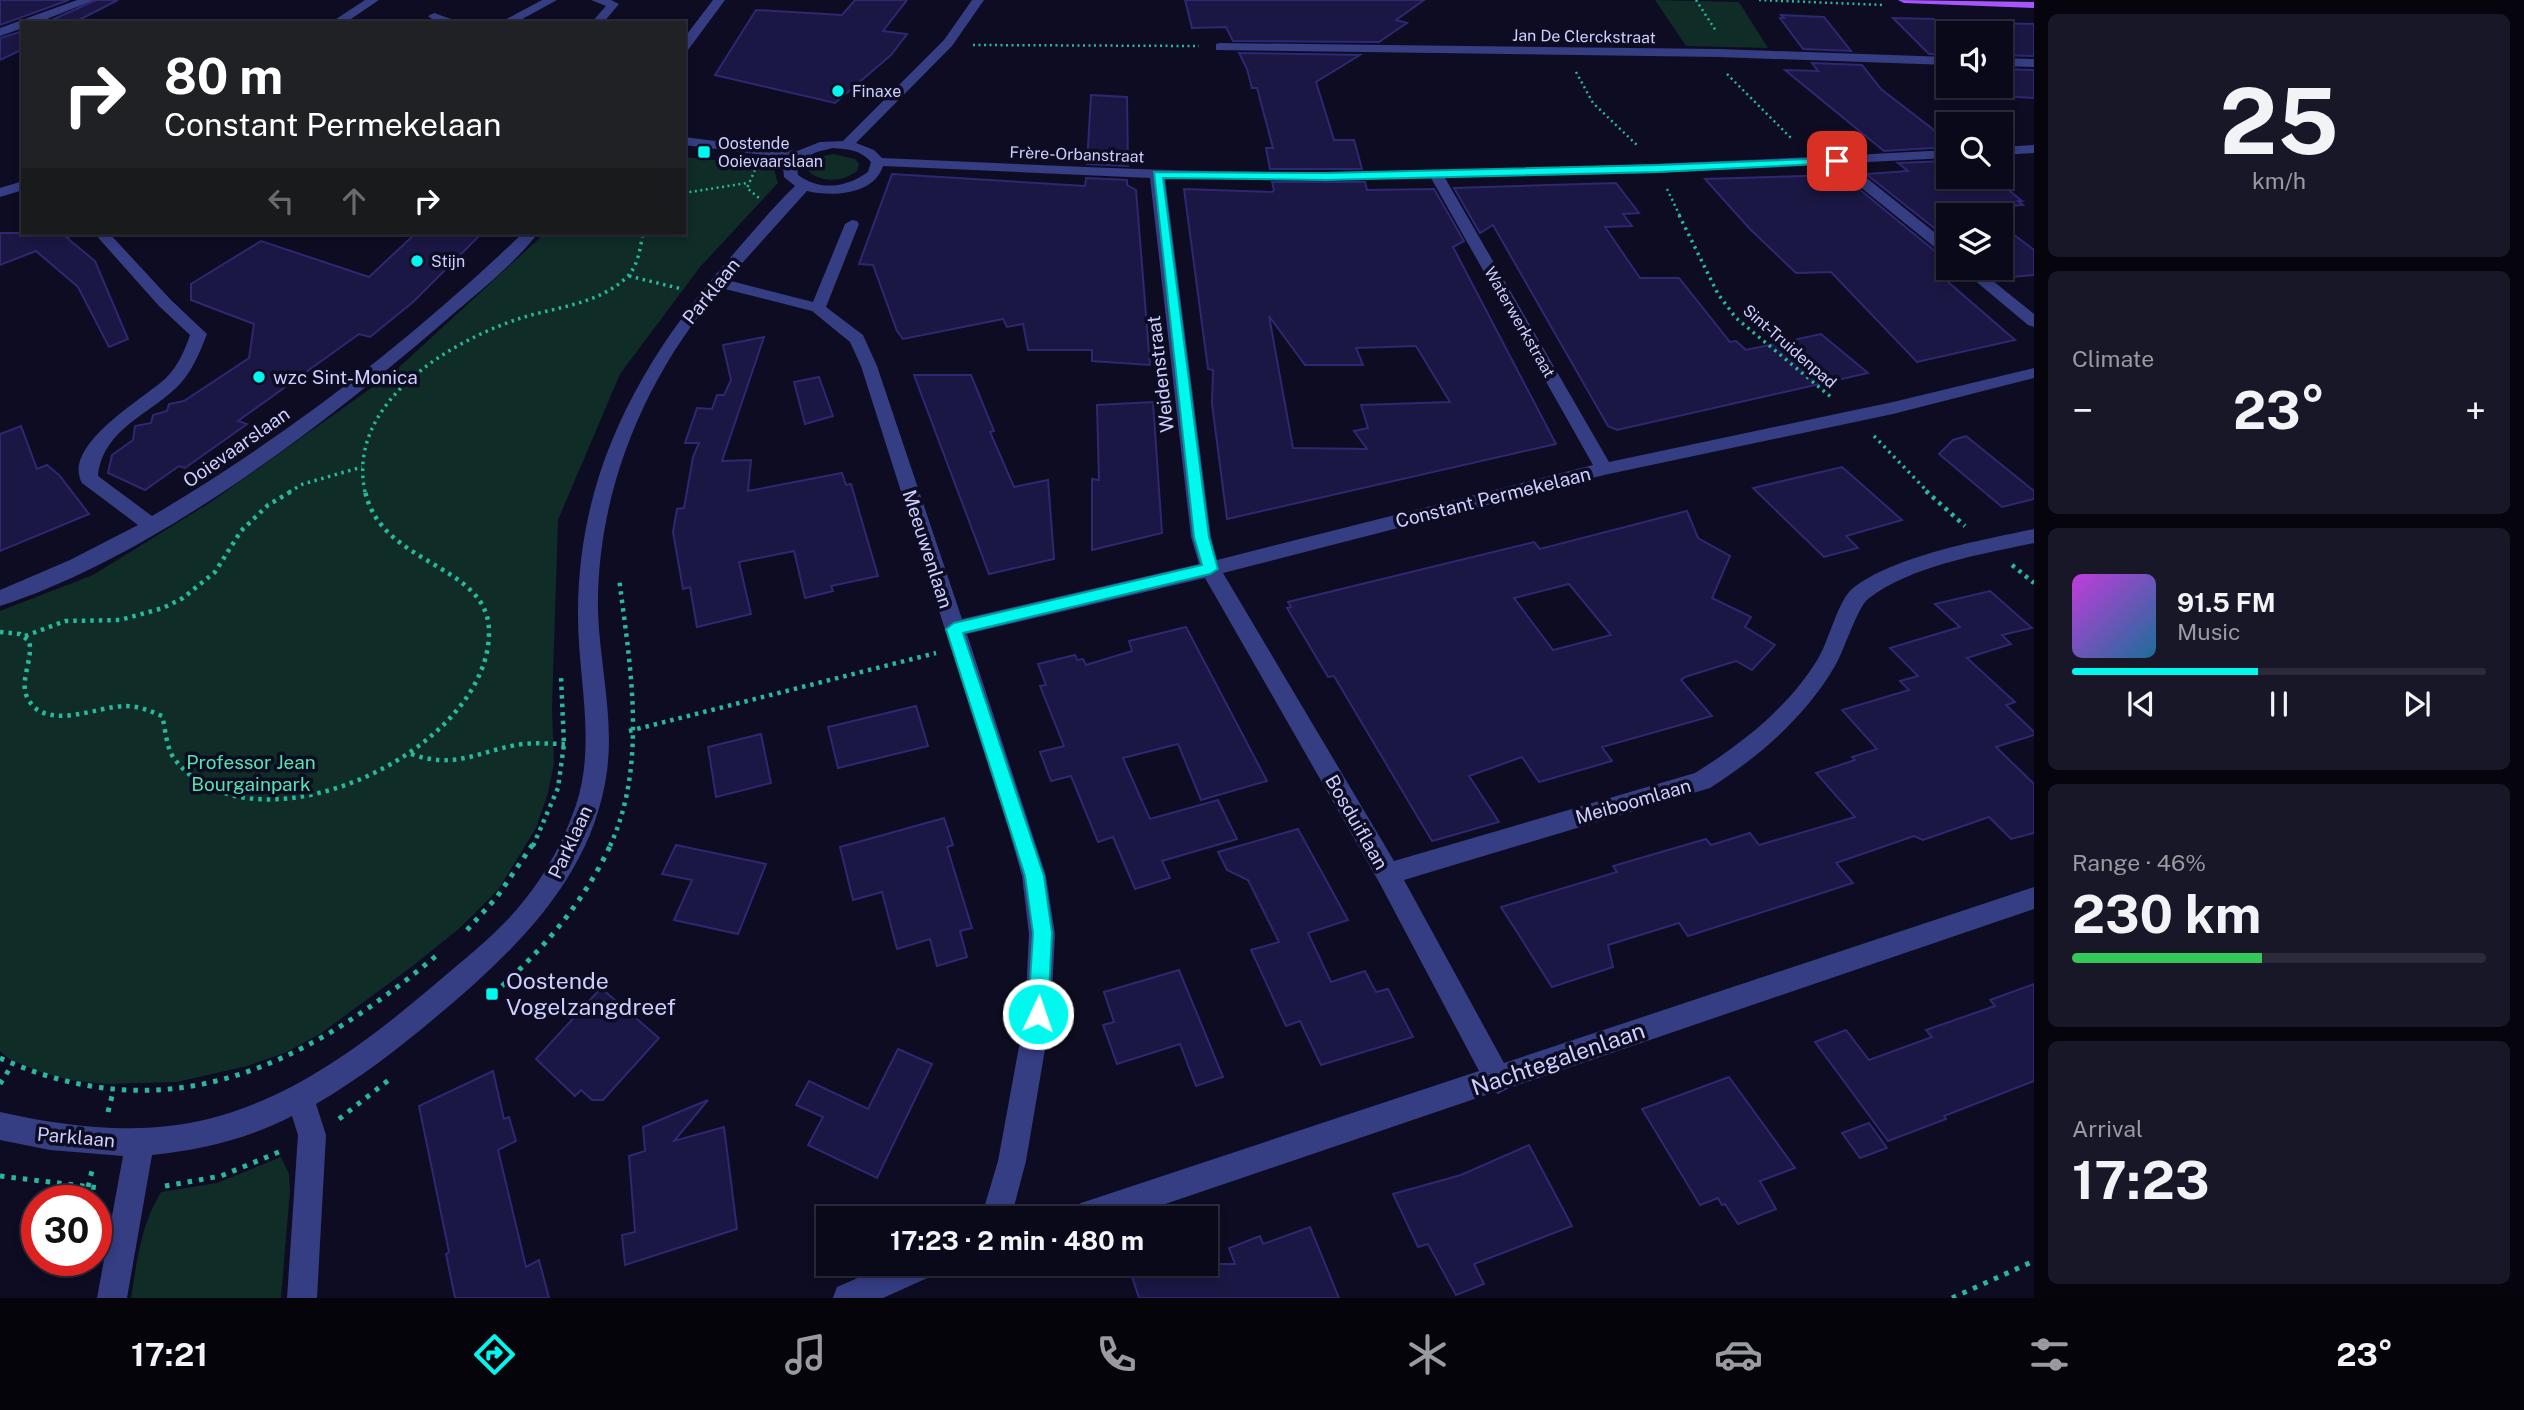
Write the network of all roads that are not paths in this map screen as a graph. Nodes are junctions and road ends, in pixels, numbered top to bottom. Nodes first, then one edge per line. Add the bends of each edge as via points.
1 (88, 0) edge
2 (373, 0) edge
3 (551, 0) edge
4 (597, 0) edge
5 (719, 0) edge
6 (978, 0) edge
7 (1904, 0) edge
8 (2034, 5) edge
9 (434, 16) dead end
10 (30, 21) edge
11 (339, 21) edge
12 (448, 21) edge
13 (509, 21) edge
14 (599, 21) edge
15 (21, 24) edge
16 (0, 34) edge
17 (21, 39) edge
18 (686, 44) edge
19 (1220, 47) road end
20 (1936, 61) edge
21 (2013, 62) edge
22 (2034, 63) edge
23 (686, 141) edge
24 (846, 145) junction
25 (2034, 149) edge
26 (2013, 150) edge
27 (799, 155) junction
28 (1936, 155) edge
29 (1837, 161) junction
30 (877, 162) junction
31 (1157, 174) junction
32 (1436, 174) junction
33 (21, 186) edge
34 (804, 186) junction
35 (0, 193) edge
36 (852, 224) dead end
37 (103, 235) edge
38 (529, 235) edge
39 (1936, 241) edge
40 (1983, 280) edge
41 (704, 285) junction
42 (818, 308) junction
43 (2034, 322) edge
44 (2034, 373) edge
45 (1604, 469) junction
46 (152, 526) junction
47 (2034, 536) edge
48 (1210, 569) junction
49 (0, 597) edge
50 (957, 638) junction
51 (1388, 874) junction
52 (2034, 898) edge
53 (1498, 1080) junction
54 (300, 1097) junction
55 (0, 1126) edge
56 (140, 1140) junction
57 (999, 1206) edge
58 (1117, 1206) edge
59 (897, 1276) edge
60 (112, 1298) edge
61 (302, 1298) edge
62 (848, 1298) edge

1 - 10 street
2 - 11 street
3 - 13 street
4 - 14 street via 613,4
5 - 18 street
6 - 24 street via 948,43
7 - 8 main road
9 - 12 street
15 - 16 street
16 - 17 street
19 - 20 street, Jan De Clerckstraat
21 - 22 street
23 - 27 street
24 - 27 street via 820,146
24 - 30 street, Frère-Orbanstraat via 865,149
25 - 26 street
27 - 34 street via 789,171
28 - 29 street, Frère-Orbanstraat
29 - 32 street, Frère-Orbanstraat
29 - 39 street
30 - 31 street, Frère-Orbanstraat
30 - 34 street via 874,174 856,186 830,190
31 - 32 street, Frère-Orbanstraat
31 - 48 street, Weidenstraat via 1201,537
32 - 45 street, Waterwerkstraat
33 - 35 street
34 - 41 street, Parklaan
36 - 42 street
37 - 46 street via 199,334 173,382 132,410 100,443 88,465 89,478
38 - 46 street, Ooievaarslaan via 371,376 208,494
40 - 43 street
41 - 42 street, Meeuwenlaan
41 - 54 street, Parklaan via 622,431 599,494 588,563 597,737 593,790 579,832 558,873 514,932 427,1008
42 - 50 street, Meeuwenlaan via 856,339 869,366
44 - 45 street, Constant Permekelaan
45 - 48 street, Constant Permekelaan
46 - 49 street, Ooievaarslaan via 102,555
47 - 51 street, Meiboomlaan via 1895,573 1857,596 1809,691 1744,754 1702,781
48 - 50 street, Constant Permekelaan
48 - 51 street, Bosduiflaan
50 - 57 street, Meeuwenlaan via 1031,864 1042,933 1038,1014 1012,1161
51 - 53 street, Bosduiflaan
52 - 53 street, Nachtegalenlaan
53 - 58 street, Nachtegalenlaan
54 - 56 street, Parklaan via 205,1134
54 - 61 street via 312,1135
55 - 56 street, Parklaan via 99,1143
56 - 60 street
59 - 62 street

